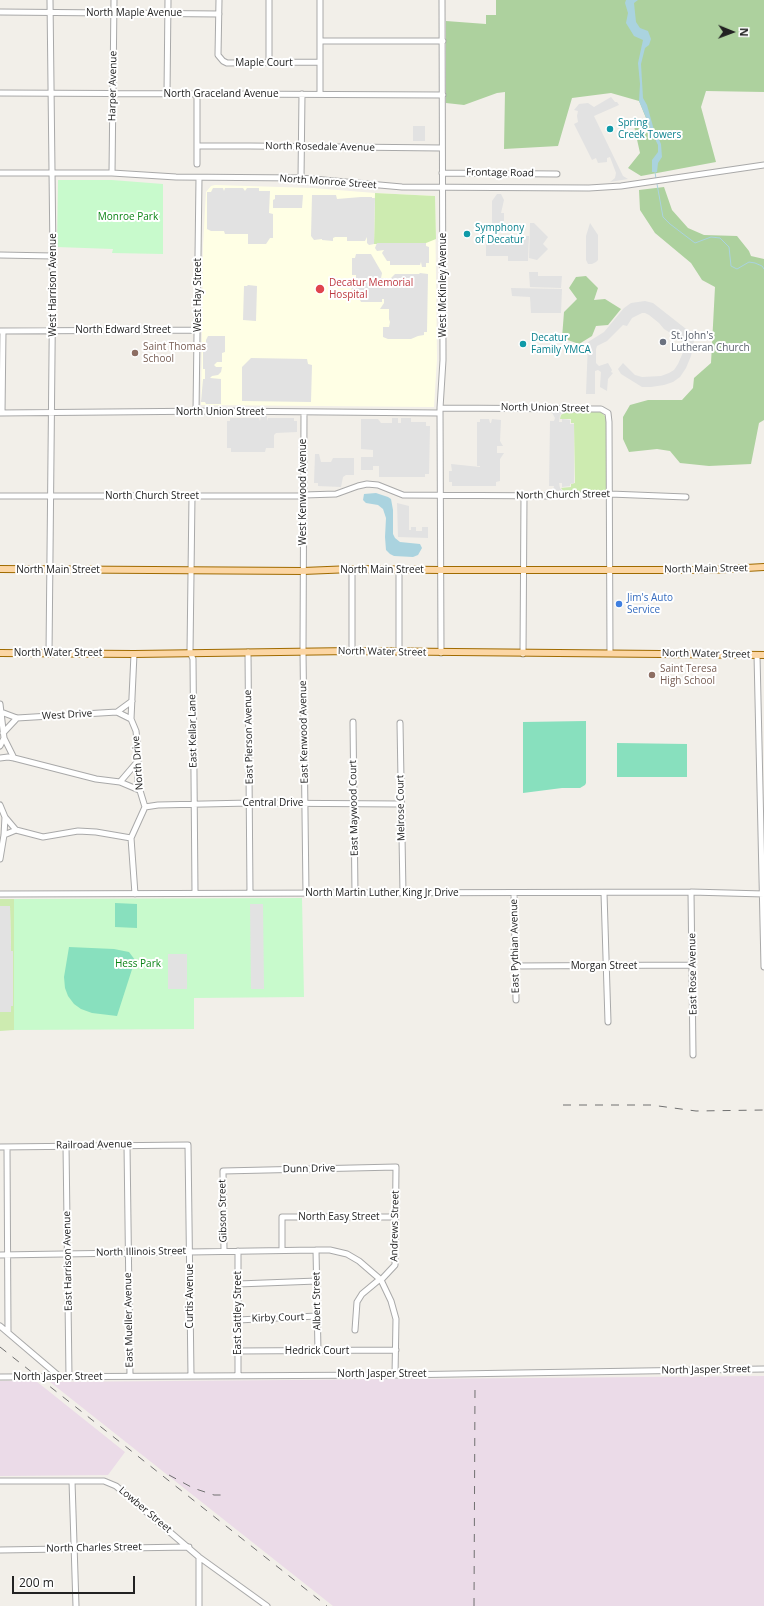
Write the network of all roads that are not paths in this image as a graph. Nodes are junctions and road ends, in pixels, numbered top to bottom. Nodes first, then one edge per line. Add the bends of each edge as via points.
1 (50, 0) edge
2 (114, 0) edge
3 (168, 0) edge
4 (219, 0) edge
5 (269, 0) edge
6 (320, 0) edge
7 (442, 0) edge
8 (0, 12) edge
9 (49, 12) junction
10 (114, 13) junction
11 (168, 13) junction
12 (219, 14) junction
13 (320, 41) junction
14 (443, 41) junction
15 (320, 62) junction
16 (269, 63) junction
17 (0, 93) edge
18 (50, 93) junction
19 (112, 94) junction
20 (167, 94) junction
21 (197, 94) junction
22 (302, 94) junction
23 (320, 94) junction
24 (443, 95) junction
25 (197, 146) junction
26 (303, 146) junction
27 (442, 148) junction
28 (197, 164) dead end
29 (764, 165) edge
30 (442, 172) junction
31 (0, 173) edge
32 (53, 173) junction
33 (112, 173) junction
34 (557, 174) dead end
35 (199, 178) junction
36 (301, 178) junction
37 (443, 186) junction
38 (0, 255) edge
39 (53, 256) junction
40 (52, 330) junction
41 (198, 330) junction
42 (1, 331) edge
43 (440, 410) junction
44 (51, 412) junction
45 (196, 412) junction
46 (304, 412) junction
47 (1, 413) edge
48 (610, 494) junction
49 (304, 495) junction
50 (440, 495) junction
51 (0, 496) edge
52 (51, 496) junction
53 (192, 496) junction
54 (524, 496) junction
55 (686, 497) dead end
56 (764, 567) edge
57 (352, 569) junction
58 (523, 569) junction
59 (0, 570) edge
60 (50, 570) junction
61 (191, 570) junction
62 (399, 570) junction
63 (440, 570) junction
64 (610, 570) junction
65 (303, 571) junction
66 (190, 652) junction
67 (248, 652) junction
68 (303, 652) junction
69 (352, 652) junction
70 (399, 652) junction
71 (0, 653) edge
72 (49, 653) junction
73 (441, 653) junction
74 (610, 653) junction
75 (134, 654) junction
76 (523, 654) junction
77 (761, 655) edge
78 (132, 701) junction
79 (0, 704) edge
80 (2, 712) junction
81 (117, 712) junction
82 (17, 718) junction
83 (131, 719) junction
84 (353, 722) dead end
85 (400, 724) dead end
86 (3, 736) junction
87 (0, 746) edge
88 (0, 758) edge
89 (14, 758) junction
90 (138, 761) junction
91 (120, 782) junction
92 (139, 790) junction
93 (250, 802) junction
94 (305, 802) junction
95 (194, 803) junction
96 (354, 804) junction
97 (401, 804) junction
98 (0, 805) edge
99 (145, 807) junction
100 (5, 817) junction
101 (16, 830) junction
102 (4, 835) junction
103 (131, 838) junction
104 (0, 859) edge
105 (691, 892) junction
106 (195, 893) junction
107 (250, 893) junction
108 (306, 893) junction
109 (355, 893) junction
110 (403, 893) junction
111 (514, 893) junction
112 (604, 893) junction
113 (0, 894) edge
114 (135, 894) junction
115 (763, 894) edge
116 (692, 965) junction
117 (515, 966) junction
118 (606, 966) junction
119 (764, 967) edge
120 (516, 1000) dead end
121 (608, 1022) dead end
122 (693, 1055) dead end
123 (66, 1145) junction
124 (127, 1145) junction
125 (188, 1145) joint
126 (0, 1147) edge
127 (7, 1147) junction
128 (396, 1167) joint
129 (223, 1171) joint
130 (395, 1217) junction
131 (282, 1250) junction
132 (316, 1250) junction
133 (224, 1251) junction
134 (238, 1251) junction
135 (128, 1252) junction
136 (190, 1252) junction
137 (8, 1254) junction
138 (67, 1254) junction
139 (0, 1255) edge
140 (380, 1280) junction
141 (317, 1281) junction
142 (238, 1284) junction
143 (317, 1316) junction
144 (238, 1320) junction
145 (0, 1326) edge
146 (355, 1330) dead end
147 (8, 1332) junction
148 (396, 1350) junction
149 (238, 1351) junction
150 (318, 1351) junction
151 (764, 1369) edge
152 (238, 1375) junction
153 (395, 1375) junction
154 (130, 1376) junction
155 (191, 1376) junction
156 (0, 1377) edge
157 (60, 1377) junction
158 (69, 1377) junction
159 (0, 1481) edge
160 (72, 1481) junction
161 (189, 1547) junction
162 (75, 1548) junction
163 (0, 1550) edge
164 (199, 1557) junction
165 (76, 1606) edge
166 (199, 1606) edge
167 (267, 1606) edge

1 - 9 street, West Harrison Avenue
2 - 10 street, Harper Avenue
3 - 11 street
4 - 12 street, Maple Court
5 - 16 street
6 - 13 street
7 - 14 street, West McKinley Avenue
8 - 9 street, North Maple Avenue
9 - 10 street, North Maple Avenue
9 - 18 street, West Harrison Avenue
10 - 11 street, North Maple Avenue
10 - 19 street, Harper Avenue
11 - 12 street, North Maple Avenue
11 - 20 street
12 - 16 street, Maple Court via 220,59 227,63
13 - 14 street
13 - 15 street
14 - 24 street, West McKinley Avenue
15 - 16 street, Maple Court
15 - 23 street
17 - 18 street, North Graceland Avenue
18 - 19 street, North Graceland Avenue
18 - 32 street, West Harrison Avenue
19 - 20 street, North Graceland Avenue
19 - 33 street, Harper Avenue
20 - 21 street, North Graceland Avenue
21 - 22 street, North Graceland Avenue
21 - 25 street
22 - 23 street, North Graceland Avenue
22 - 26 street
23 - 24 street, North Graceland Avenue
24 - 27 street, West McKinley Avenue
25 - 26 street, North Rosedale Avenue
25 - 28 street
26 - 27 street, North Rosedale Avenue
26 - 36 street
27 - 30 street, West McKinley Avenue
29 - 37 street, North Monroe Street via 632,184 582,188
30 - 34 street, Frontage Road
30 - 37 street, West McKinley Avenue
31 - 32 street, North Monroe Street
32 - 33 street, North Monroe Street
32 - 39 street, West Harrison Avenue
33 - 35 street, North Monroe Street
35 - 36 street, North Monroe Street
35 - 41 street, West Hay Street
36 - 37 street, North Monroe Street via 383,186
37 - 43 street, West McKinley Avenue via 443,360
38 - 39 street
39 - 40 street, West Harrison Avenue
40 - 41 street, North Edward Street
40 - 42 street, North Edward Street
40 - 44 street, West Harrison Avenue
41 - 45 street, West Hay Street
42 - 47 street
43 - 46 street, North Union Street
43 - 48 street, North Union Street via 601,409 608,414 610,422
43 - 50 street, West McKinley Avenue
44 - 45 street, North Union Street
44 - 47 street, North Union Street
44 - 52 street, West Harrison Avenue
45 - 46 street, North Union Street
46 - 49 street, West Kenwood Avenue
48 - 54 street, North Church Street
48 - 55 street, North Church Street
48 - 64 street
49 - 50 street, North Church Street via 336,494 367,484 378,485 400,495
49 - 53 street, North Church Street
49 - 65 street, West Kenwood Avenue
50 - 54 street, North Church Street
50 - 63 street, West McKinley Avenue
51 - 52 street, North Church Street
52 - 53 street, North Church Street
52 - 60 street, West Harrison Avenue
53 - 61 street, East Kellar Lane
54 - 58 street
56 - 64 main road, North Main Street via 728,570
57 - 62 main road, North Main Street
57 - 65 main road, North Main Street
57 - 69 street
58 - 63 main road, North Main Street
58 - 64 main road, North Main Street
58 - 76 street
59 - 60 main road, North Main Street
60 - 61 main road, North Main Street
60 - 72 street
61 - 65 main road, North Main Street
61 - 66 street, East Kellar Lane
62 - 63 main road, North Main Street
62 - 70 street
63 - 73 street, West McKinley Avenue
64 - 74 street
65 - 68 street, East Kenwood Avenue
66 - 67 main road, North Water Street
66 - 75 main road, North Water Street
66 - 95 street, East Kellar Lane
67 - 68 main road, North Water Street
67 - 93 street, East Pierson Avenue
68 - 69 main road, North Water Street
68 - 94 street, East Kenwood Avenue
69 - 70 main road, North Water Street
70 - 73 main road, North Water Street
71 - 72 main road, North Water Street
72 - 75 main road, North Water Street
73 - 76 main road, North Water Street
74 - 76 main road, North Water Street
74 - 77 main road, North Water Street
75 - 78 street, North Drive
77 - 115 street
78 - 81 street
78 - 83 street, North Drive
79 - 80 street
80 - 82 street, West Drive
80 - 86 street
81 - 82 street, West Drive
81 - 83 street, West Drive
82 - 86 street
83 - 90 street, North Drive via 136,731
84 - 96 street, East Maywood Court
85 - 97 street, Melrose Court
86 - 87 street
86 - 89 street
88 - 89 street
89 - 91 street via 96,779
90 - 91 street
90 - 92 street, North Drive
91 - 92 street
92 - 99 street, North Drive
93 - 94 street, Central Drive
93 - 95 street, Central Drive
93 - 107 street, East Pierson Avenue
94 - 96 street, Central Drive
94 - 108 street, East Kenwood Avenue
95 - 99 street, Central Drive
95 - 106 street, East Kellar Lane
96 - 97 street, Central Drive
96 - 109 street, East Maywood Court
97 - 110 street, Melrose Court
98 - 100 street
99 - 103 street
100 - 101 street
100 - 102 street
101 - 102 street
101 - 103 street via 43,837 78,831
102 - 104 street
103 - 114 street
105 - 112 street, North Martin Luther King Jr Drive
105 - 115 street, North Martin Luther King Jr Drive
105 - 116 street, East Rose Avenue
106 - 107 street, North Martin Luther King Jr Drive
106 - 114 street, North Martin Luther King Jr Drive
107 - 108 street, North Martin Luther King Jr Drive
108 - 109 street, North Martin Luther King Jr Drive
109 - 110 street, North Martin Luther King Jr Drive
110 - 111 street, North Martin Luther King Jr Drive
111 - 112 street, North Martin Luther King Jr Drive
111 - 117 street, East Pythian Avenue
112 - 118 street
113 - 114 street, North Martin Luther King Jr Drive
115 - 119 street
116 - 118 street, Morgan Street
116 - 122 street, East Rose Avenue
117 - 118 street, Morgan Street
117 - 120 street, East Pythian Avenue
118 - 121 street
123 - 124 street, Railroad Avenue
123 - 127 street, Railroad Avenue
123 - 138 street, East Harrison Avenue
124 - 125 street, Railroad Avenue
124 - 135 street, East Mueller Avenue
125 - 136 street, Curtis Avenue
126 - 127 street, Railroad Avenue
127 - 137 street
128 - 129 street, Dunn Drive
128 - 130 street, Andrews Street
129 - 133 street, Gibson Street
130 - 131 street, North Easy Street via 282,1217
130 - 140 street, Andrews Street via 395,1265
131 - 132 street, North Illinois Street
131 - 134 street, North Illinois Street
132 - 140 street, North Illinois Street via 347,1254
132 - 141 street, Albert Street
133 - 134 street, North Illinois Street
133 - 136 street, North Illinois Street
134 - 142 street, East Sattley Street
135 - 136 street, North Illinois Street
135 - 138 street, North Illinois Street
135 - 154 street, East Mueller Avenue
136 - 155 street, Curtis Avenue
137 - 138 street, North Illinois Street
137 - 139 street, North Illinois Street
137 - 147 street
138 - 158 street, East Harrison Avenue
140 - 146 street, Andrews Street via 362,1294 357,1302
140 - 148 street via 391,1301 396,1319
141 - 142 street
141 - 143 street, Albert Street
142 - 144 street, East Sattley Street
143 - 144 street, Kirby Court
143 - 150 street, Albert Street
144 - 149 street, East Sattley Street
145 - 147 street
147 - 157 street
148 - 150 street, Hedrick Court
148 - 153 street
149 - 150 street, Hedrick Court
149 - 152 street, East Sattley Street
151 - 153 street, North Jasper Street
152 - 153 street, North Jasper Street
152 - 155 street, North Jasper Street
154 - 155 street, North Jasper Street
154 - 158 street, North Jasper Street
156 - 157 street, North Jasper Street
157 - 158 street, North Jasper Street
159 - 160 street, Lowber Street
160 - 161 street, Lowber Street via 104,1481 116,1486
160 - 162 street
161 - 162 street, North Charles Street
161 - 164 street, Lowber Street
162 - 163 street, North Charles Street
162 - 165 street
164 - 166 street
164 - 167 street, Lowber Street

